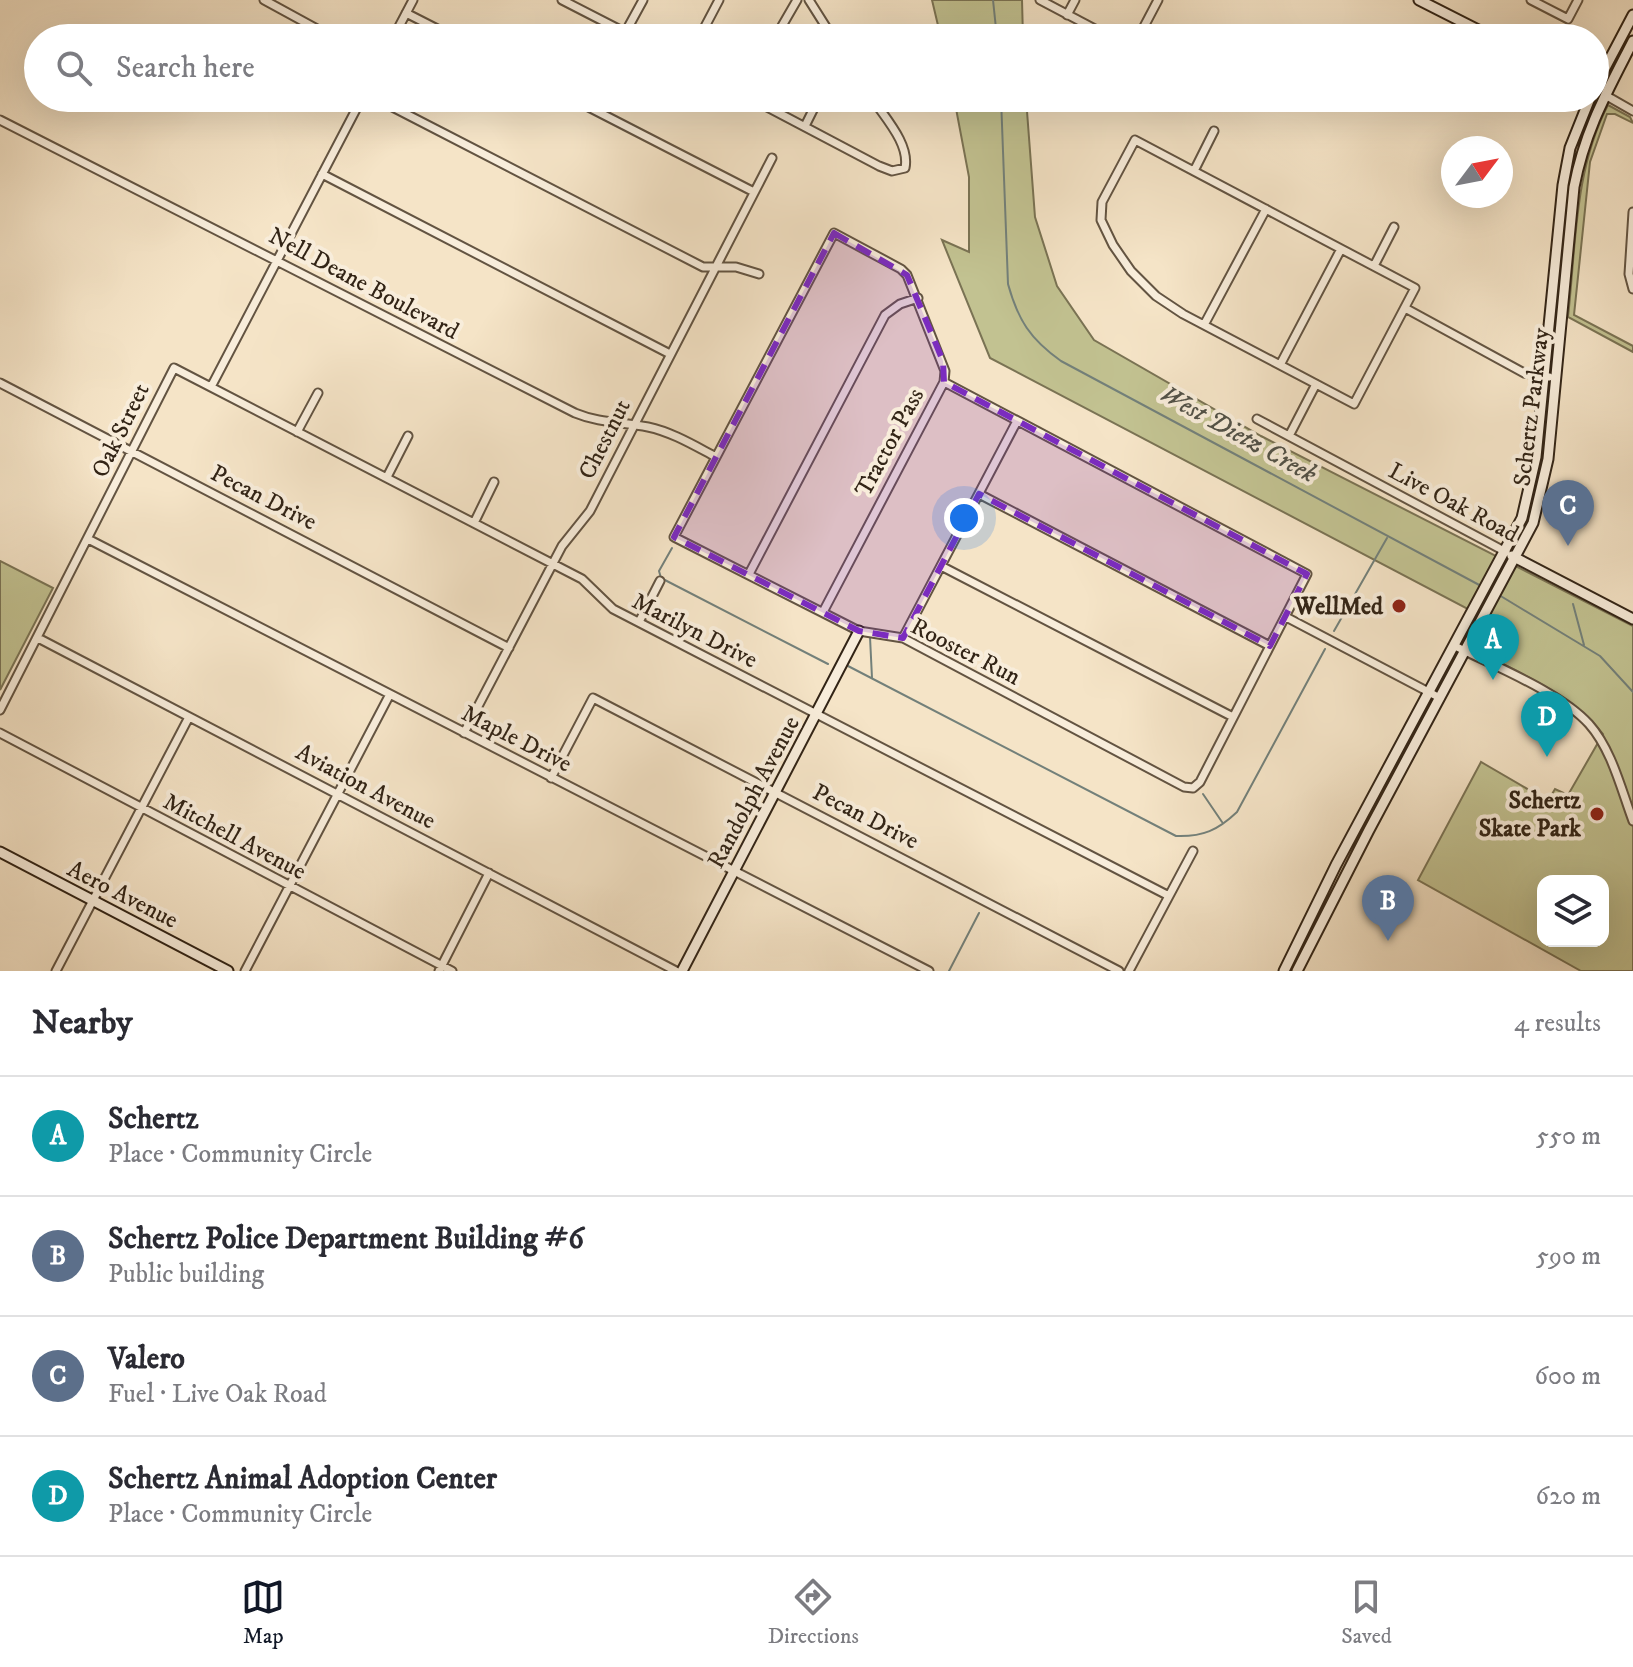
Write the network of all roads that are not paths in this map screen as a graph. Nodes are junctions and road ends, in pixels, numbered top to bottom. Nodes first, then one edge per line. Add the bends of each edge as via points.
1 (264, 0) edge
2 (413, 0) edge
3 (643, 0) edge
4 (719, 0) edge
5 (797, 0) edge
6 (809, 0) edge
7 (1040, 0) edge
8 (1075, 0) edge
9 (1158, 0) edge
10 (1419, 0) edge
11 (1531, 0) edge
12 (1578, 0) edge
13 (565, 1) edge
14 (406, 13) junction
15 (1067, 15) junction
16 (1633, 15) edge
17 (308, 24) edge
18 (400, 24) edge
19 (428, 24) edge
20 (608, 24) edge
21 (630, 24) edge
22 (706, 24) edge
23 (783, 24) edge
24 (824, 24) edge
25 (1085, 24) edge
26 (1145, 24) edge
27 (1466, 24) edge
28 (1633, 41) edge
29 (1609, 67) edge
30 (1609, 75) edge
31 (1609, 97) edge
32 (1633, 111) edge
33 (355, 112) edge
34 (402, 112) edge
35 (598, 112) edge
36 (778, 112) edge
37 (812, 112) edge
38 (881, 112) edge
39 (1584, 112) edge
40 (1592, 112) edge
41 (0, 120) edge
42 (805, 126) junction
43 (1214, 131) dead end
44 (772, 158) dead end
45 (1194, 171) junction
46 (322, 174) junction
47 (754, 192) junction
48 (1266, 209) junction
49 (1633, 212) edge
50 (1394, 227) dead end
51 (1341, 249) junction
52 (278, 260) junction
53 (1374, 266) junction
54 (715, 268) junction
55 (759, 274) dead end
56 (1633, 289) edge
57 (918, 298) junction
58 (1405, 308) junction
59 (1204, 325) junction
60 (670, 354) junction
61 (1280, 365) junction
62 (1555, 377) junction
63 (1544, 378) junction
64 (944, 382) junction
65 (0, 383) edge
66 (1316, 384) junction
67 (211, 387) junction
68 (318, 393) dead end
69 (1257, 419) dead end
70 (1017, 421) junction
71 (633, 425) junction
72 (297, 432) junction
73 (408, 436) dead end
74 (1289, 436) junction
75 (132, 452) junction
76 (716, 457) junction
77 (387, 477) junction
78 (494, 482) dead end
79 (979, 494) junction
80 (474, 523) junction
81 (88, 539) junction
82 (1506, 552) junction
83 (1516, 558) junction
84 (553, 564) junction
85 (941, 566) junction
86 (749, 574) junction
87 (660, 581) dead end
88 (823, 612) junction
89 (1286, 617) junction
90 (1633, 619) edge
91 (639, 622) junction
92 (859, 631) junction
93 (38, 638) junction
94 (903, 638) junction
95 (1270, 646) junction
96 (1455, 646) junction
97 (509, 648) junction
98 (1465, 651) junction
99 (1429, 693) junction
100 (390, 694) junction
101 (1440, 698) junction
102 (0, 710) edge
103 (815, 715) junction
104 (189, 717) junction
105 (1233, 717) junction
106 (1416, 731) junction
107 (0, 733) edge
108 (464, 733) junction
109 (1393, 761) junction
110 (1403, 766) junction
111 (551, 778) junction
112 (775, 793) junction
113 (338, 795) junction
114 (140, 809) junction
115 (1633, 821) edge
116 (1359, 824) junction
117 (1369, 830) junction
118 (1193, 851) dead end
119 (0, 852) edge
120 (1336, 865) junction
121 (734, 871) junction
122 (1347, 871) junction
123 (489, 873) junction
124 (290, 887) junction
125 (1169, 896) junction
126 (92, 900) junction
127 (1305, 929) junction
128 (1315, 935) junction
129 (1289, 959) junction
130 (440, 968) edge
131 (1298, 968) edge
132 (56, 971) edge
133 (228, 971) edge
134 (245, 971) edge
135 (452, 971) edge
136 (679, 971) edge
137 (929, 971) edge
138 (1119, 971) edge
139 (1129, 971) edge
140 (1284, 971) edge

1 - 17 street
2 - 14 street
3 - 21 street
4 - 22 street
5 - 23 street
6 - 24 street
7 - 15 street
8 - 15 street
9 - 26 street
10 - 27 main road
11 - 12 street via 1568,19
13 - 20 street
14 - 18 street
14 - 19 street
15 - 25 street
16 - 29 main road, Schertz Parkway
28 - 30 main road, Schertz Parkway
31 - 32 street
33 - 46 street
34 - 54 street via 703,267
35 - 47 street
36 - 42 street
37 - 42 street
38 - 42 street via 907,157 905,168 879,166
39 - 63 main road, Schertz Parkway via 1563,185
40 - 62 main road, Schertz Parkway via 1574,187
41 - 52 street, Nell Deane Boulevard
43 - 45 street
44 - 47 street, Chestnut
45 - 48 street
45 - 59 street via 1135,140 1100,215 1120,257 1142,284
46 - 52 street
46 - 60 street
47 - 54 street, Chestnut
48 - 51 street
48 - 59 street
49 - 56 street
50 - 53 street
51 - 53 street
51 - 61 street
52 - 67 street
52 - 71 street, Nell Deane Boulevard via 575,413
53 - 58 street via 1415,288
54 - 55 street
54 - 60 street, Chestnut
57 - 64 street, Tractor Pass via 943,361
57 - 76 street, Tractor Pass via 901,269 834,233
57 - 86 street via 885,315
58 - 63 street via 1524,373
58 - 66 street via 1354,404
59 - 61 street
60 - 71 street, Chestnut
61 - 66 street
62 - 63 street
62 - 83 main road, Schertz Parkway via 1542,495
63 - 82 main road, Schertz Parkway via 1530,492
64 - 70 street
64 - 88 street, Tractor Pass
65 - 75 street, Pecan Drive
66 - 74 street
67 - 72 street, Marilyn Drive
67 - 75 street, Oak Street via 174,368
68 - 72 street
69 - 74 street, Live Oak Road
70 - 79 street
70 - 89 street via 1307,574
71 - 76 street, Nell Deane Boulevard via 670,433
71 - 84 street, Chestnut via 590,511
72 - 77 street, Marilyn Drive
73 - 77 street
74 - 82 street, Live Oak Road
75 - 81 street, Oak Street
75 - 97 street, Pecan Drive
76 - 86 street, Rooster Run via 674,537
77 - 80 street, Marilyn Drive
78 - 80 street
79 - 85 street
79 - 95 street
80 - 84 street, Marilyn Drive
81 - 93 street, Oak Street
81 - 100 street, Maple Drive
82 - 83 main road, Live Oak Road
82 - 96 main road, Schertz Parkway
83 - 90 main road, Live Oak Road
83 - 98 main road, Schertz Parkway
84 - 91 street, Marilyn Drive
84 - 97 street, Chestnut
85 - 94 street
85 - 105 street
86 - 88 street, Rooster Run
87 - 91 street
88 - 92 street, Rooster Run
89 - 95 street
89 - 99 street
91 - 103 street, Marilyn Drive
92 - 94 street, Rooster Run
92 - 103 main road, Randolph Avenue
93 - 102 street, Oak Street
93 - 104 street, Aviation Avenue
94 - 105 street, Rooster Run via 1184,787 1200,782
95 - 105 street
96 - 98 street
96 - 99 main road, Schertz Parkway
97 - 108 street, Chestnut
98 - 101 main road, Schertz Parkway
98 - 115 street via 1557,699 1590,725 1610,759
99 - 101 street
99 - 106 main road, Schertz Parkway
100 - 108 street, Maple Drive
100 - 113 street
101 - 106 main road, Schertz Parkway
103 - 112 main road, Randolph Avenue
103 - 125 street, Marilyn Drive
104 - 113 street, Aviation Avenue
104 - 114 street
106 - 109 main road, Schertz Parkway
106 - 110 main road, Schertz Parkway
107 - 114 street, Mitchell Avenue
108 - 111 street, Maple Drive
109 - 110 main road
109 - 116 main road, Schertz Parkway
110 - 117 main road, Schertz Parkway
111 - 112 street, Pecan Drive via 593,698
111 - 121 street, Maple Drive
112 - 121 main road, Randolph Avenue
112 - 138 street, Pecan Drive
113 - 123 street, Aviation Avenue
113 - 124 street
114 - 124 street, Mitchell Avenue
114 - 126 street
116 - 117 main road
116 - 120 main road, Schertz Parkway
117 - 122 main road, Schertz Parkway
118 - 125 street
119 - 126 main road, Aero Avenue
120 - 122 main road
120 - 127 main road, Schertz Parkway
121 - 136 main road, Randolph Avenue
121 - 137 street, Maple Drive
122 - 128 main road, Schertz Parkway
123 - 130 street
123 - 136 street, Aviation Avenue
124 - 130 street, Mitchell Avenue
124 - 134 street
125 - 139 street
126 - 132 street
126 - 133 main road, Aero Avenue
127 - 128 main road
127 - 129 main road, Schertz Parkway
128 - 131 main road, Schertz Parkway
129 - 131 main road
129 - 140 main road, Schertz Parkway
130 - 135 street, Mitchell Avenue

